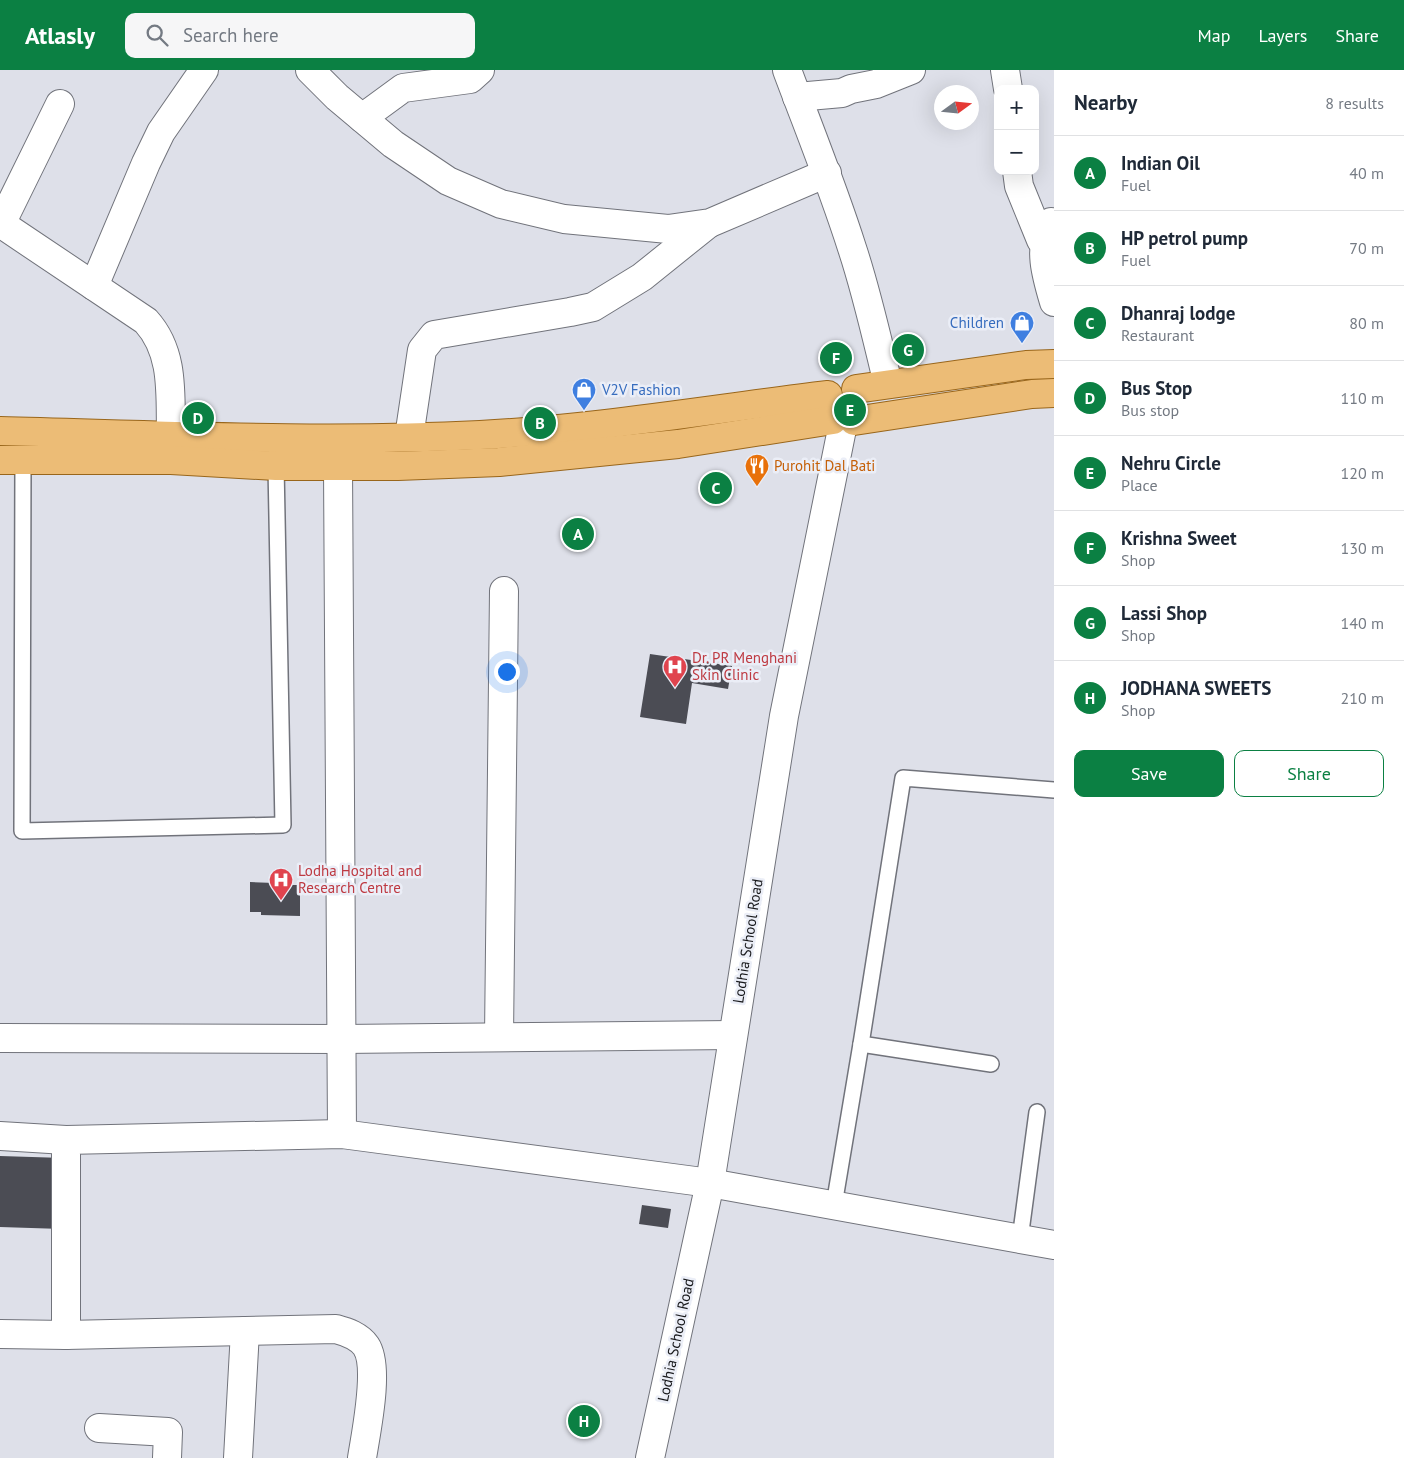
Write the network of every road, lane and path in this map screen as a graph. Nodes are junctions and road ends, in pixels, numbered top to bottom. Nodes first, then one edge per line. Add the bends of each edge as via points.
1 (204, 70) edge
2 (310, 70) edge
3 (480, 70) edge
4 (786, 70) edge
5 (911, 70) edge
6 (1005, 70) edge
7 (1007, 85) edge
8 (797, 97) junction
9 (60, 104) dead end
10 (362, 118) junction
11 (826, 173) junction
12 (1018, 175) edge
13 (1052, 221) edge
14 (1, 223) edge
15 (710, 223) junction
16 (94, 286) junction
17 (1054, 302) edge
18 (1054, 364) edge
19 (888, 384) junction
20 (1054, 393) edge
21 (839, 415) junction
22 (0, 431) edge
23 (171, 435) junction
24 (410, 437) junction
25 (11, 460) edge
26 (276, 466) junction
27 (338, 466) junction
28 (504, 591) dead end
29 (1054, 790) edge
30 (733, 1035) junction
31 (499, 1037) junction
32 (0, 1038) edge
33 (342, 1039) junction
34 (861, 1044) junction
35 (991, 1064) dead end
36 (1037, 1112) dead end
37 (342, 1134) junction
38 (0, 1136) edge
39 (66, 1140) junction
40 (710, 1183) junction
41 (834, 1205) junction
42 (1020, 1239) junction
43 (1054, 1245) edge
44 (245, 1331) junction
45 (0, 1334) edge
46 (66, 1334) junction
47 (99, 1428) dead end
48 (167, 1458) edge
49 (238, 1458) edge
50 (362, 1458) edge
51 (650, 1458) edge

1 - 16 street via 161,132
2 - 10 street
3 - 10 street via 470,78 402,88
4 - 8 street
5 - 8 street via 842,93
6 - 7 street
8 - 11 street
9 - 14 street
10 - 15 street via 393,144 448,181 501,204 564,219 649,228 668,229
11 - 15 street
11 - 19 street via 870,308
12 - 13 street via 1041,240
13 - 17 street via 1043,246 1045,275
14 - 16 street
15 - 24 street via 642,277 593,307 434,335 422,350
16 - 23 street via 146,321 159,338 170,375
18 - 19 main road
19 - 21 main road via 833,389
20 - 21 main road
21 - 24 main road via 611,423 480,435
21 - 27 main road via 678,444 499,462
21 - 30 street, Lodhia School Road via 784,716
22 - 23 main road
23 - 24 main road
25 - 26 main road via 171,460
25 - 26 lane via 22,831 283,825
26 - 27 main road
27 - 33 street
28 - 31 street
29 - 34 lane via 903,778
30 - 31 street
30 - 40 street, Lodhia School Road
31 - 33 street
32 - 33 street
33 - 37 street
34 - 35 lane
34 - 41 lane
36 - 42 lane
37 - 39 street
37 - 40 street
38 - 39 street
39 - 46 street
40 - 41 street
40 - 51 street, Lodhia School Road
41 - 42 street
42 - 43 street
44 - 46 street
44 - 49 street
44 - 50 street via 336,1330 348,1332 366,1346 373,1375
45 - 46 street
47 - 48 street via 168,1432

